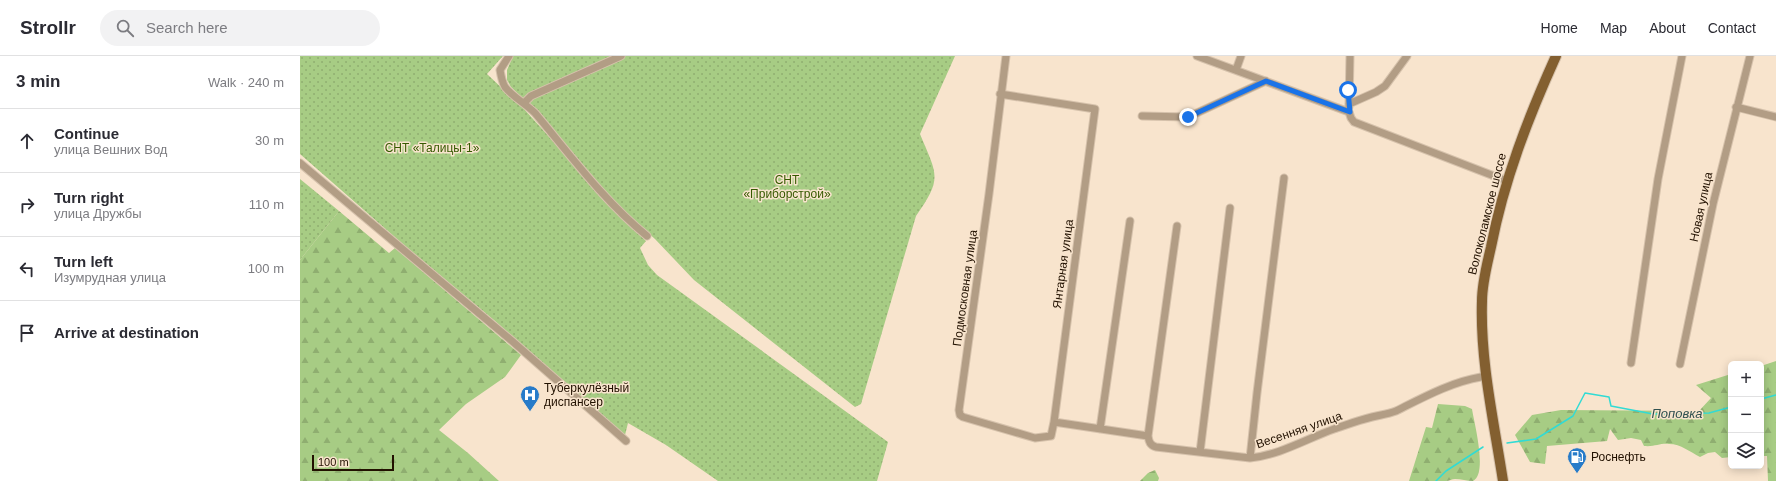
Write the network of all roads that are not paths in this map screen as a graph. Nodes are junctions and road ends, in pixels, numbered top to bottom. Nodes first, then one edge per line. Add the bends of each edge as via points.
1 (509, 56) edge
2 (621, 56) edge
3 (1006, 56) edge
4 (1196, 56) edge
5 (1241, 56) edge
6 (1350, 56) edge
7 (1407, 56) edge
8 (1549, 56) edge
9 (1556, 56) edge
10 (1682, 56) edge
11 (1750, 56) edge
12 (1236, 70) junction
13 (1266, 81) junction
14 (1000, 94) junction
15 (524, 103) junction
16 (1736, 107) junction
17 (1349, 108) junction
18 (1142, 116) dead end
19 (1776, 117) edge
20 (300, 163) edge
21 (1284, 178) dead end
22 (1504, 180) junction
23 (1230, 208) dead end
24 (1130, 221) dead end
25 (1177, 226) dead end
26 (647, 236) dead end
27 (1631, 363) dead end
28 (1680, 364) dead end
29 (1481, 378) junction
30 (1054, 422) junction
31 (1100, 429) junction
32 (1148, 436) junction
33 (626, 441) dead end
34 (1200, 452) junction
35 (1250, 458) junction
36 (1497, 481) edge
37 (1503, 481) edge

1 - 15 street via 500,70 501,78 505,87
2 - 15 street via 531,96
3 - 14 street, Подмосковная улица
4 - 12 street
5 - 12 street
6 - 17 street
7 - 17 street via 1385,86
8 - 22 main road, Волоколамское шоссе via 1521,121
9 - 22 main road, Волоколамское шоссе
10 - 27 street via 1658,179
11 - 16 street, Новая улица
12 - 13 street
13 - 17 street
13 - 18 street via 1188,117
14 - 30 street, Янтарная улица via 1095,109
14 - 30 street, Подмосковная улица via 959,410 960,415 964,417 1035,438 1051,436
15 - 26 street via 602,194
16 - 19 street
16 - 28 street, Новая улица
17 - 22 street via 1354,122
20 - 33 street via 509,338
21 - 35 street
22 - 29 main road, Волоколамское шоссе via 1486,238 1476,300
22 - 37 main road, Волоколамское шоссе via 1482,300 1487,383
23 - 34 street
24 - 31 street
25 - 32 street
29 - 35 street, Весенняя улица via 1473,378 1442,389 1395,411 1332,430 1274,453
29 - 36 main road, Волоколамское шоссе
30 - 31 street
31 - 32 street
32 - 34 street, Весенняя улица via 1152,446
34 - 35 street, Весенняя улица

